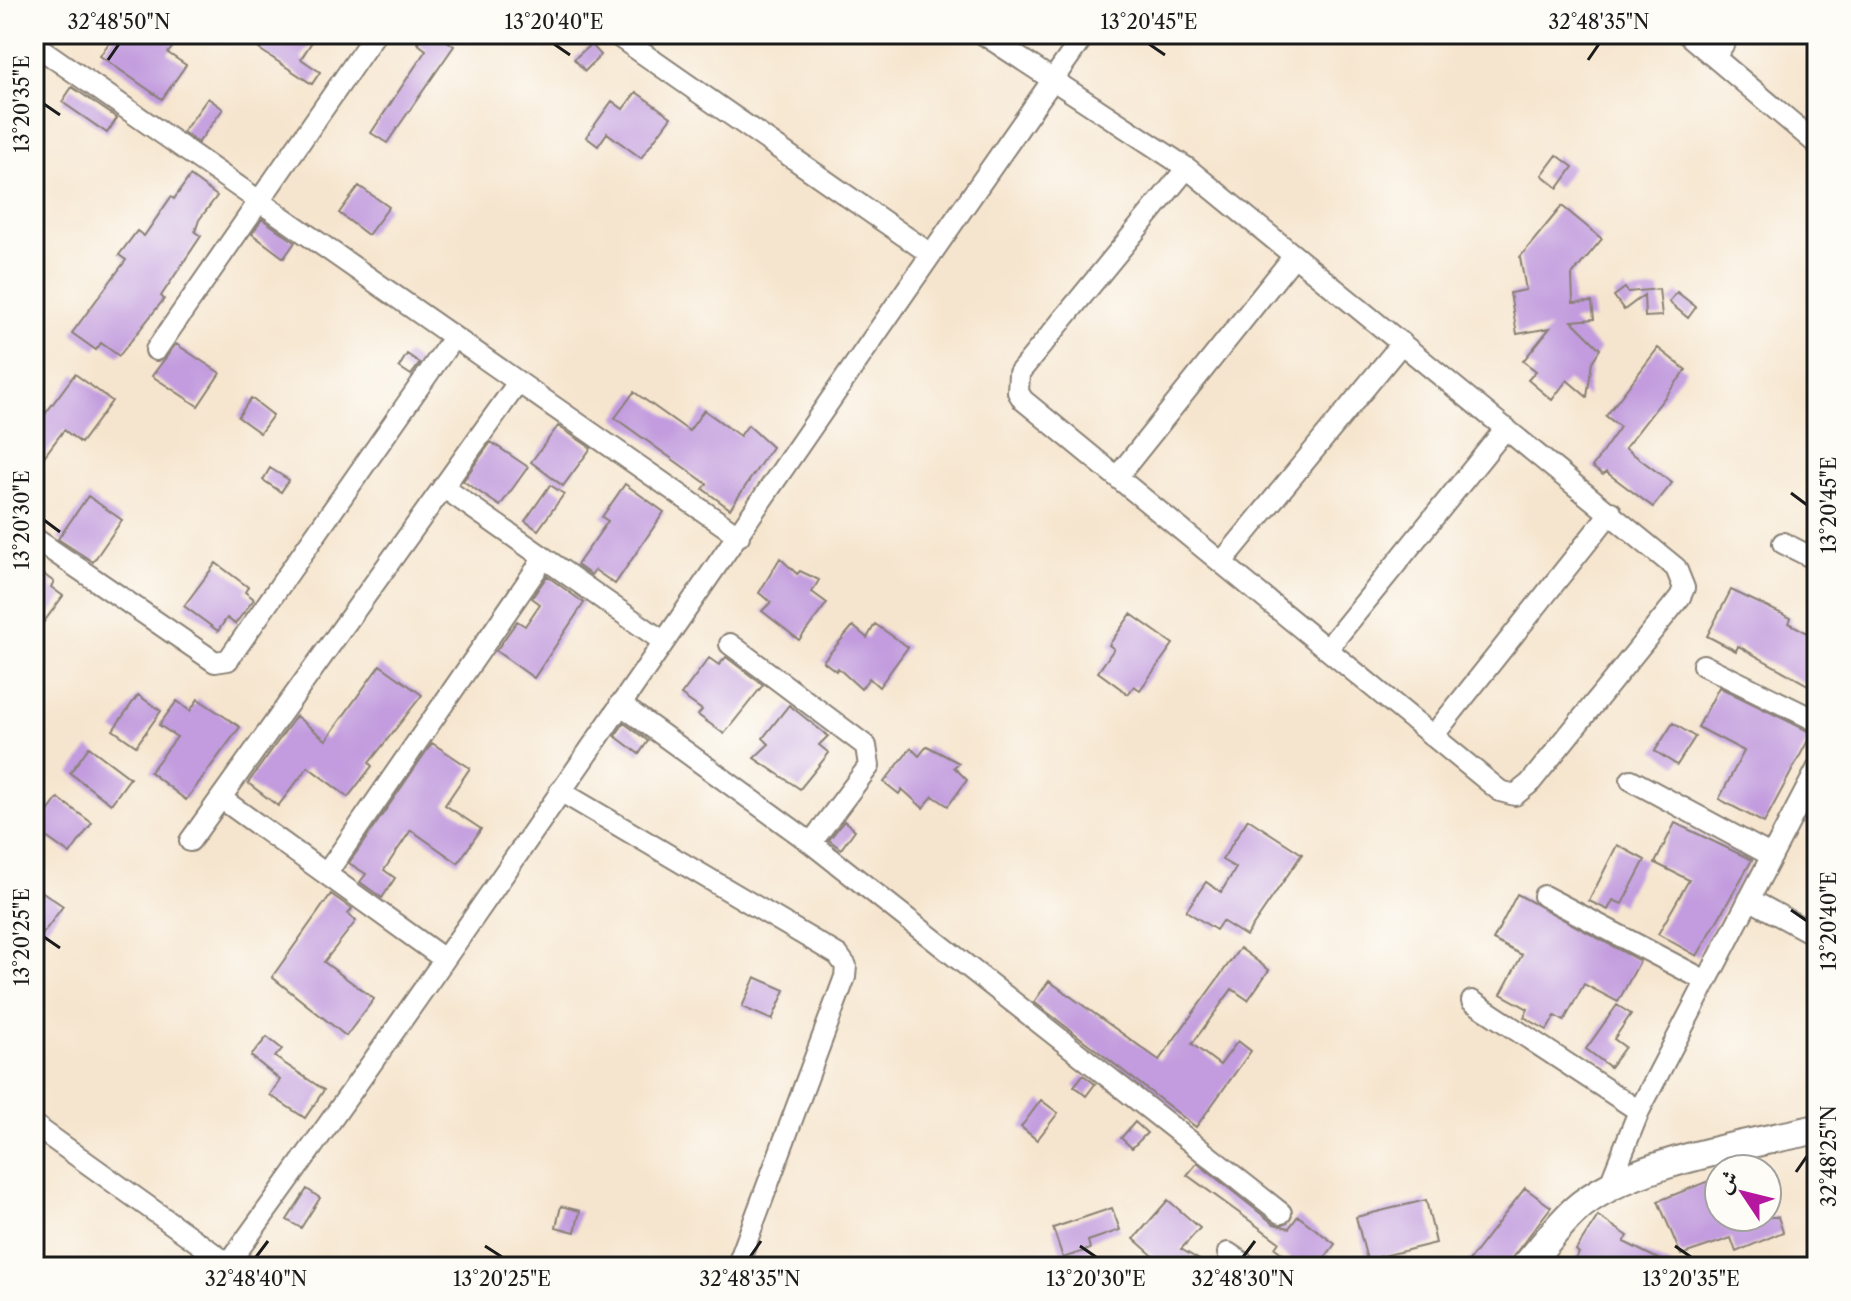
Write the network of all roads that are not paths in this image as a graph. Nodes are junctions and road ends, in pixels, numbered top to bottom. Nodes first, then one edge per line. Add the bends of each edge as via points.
1 (375, 34) edge
2 (615, 34) edge
3 (983, 34) edge
4 (1085, 34) edge
5 (1687, 34) edge
6 (1730, 34) edge
7 (34, 44) edge
8 (1715, 57) junction
9 (1053, 79) junction
10 (1817, 144) edge
11 (1187, 168) junction
12 (259, 203) junction
13 (929, 253) junction
14 (1294, 256) junction
15 (453, 338) junction
16 (1402, 343) junction
17 (156, 350) dead end
18 (517, 384) junction
19 (1506, 428) junction
20 (1117, 477) junction
21 (443, 487) junction
22 (1611, 512) junction
23 (739, 536) junction
24 (34, 538) edge
25 (1783, 543) dead end
26 (544, 558) junction
27 (1817, 560) edge
28 (1222, 562) junction
29 (664, 642) junction
30 (730, 644) dead end
31 (1327, 649) junction
32 (1703, 665) dead end
33 (620, 704) junction
34 (1817, 721) edge
35 (1433, 736) junction
36 (1817, 769) edge
37 (1631, 780) dead end
38 (560, 791) junction
39 (222, 799) junction
40 (190, 841) dead end
41 (811, 843) junction
42 (1772, 856) junction
43 (326, 874) junction
44 (1544, 896) dead end
45 (1749, 899) junction
46 (1817, 936) edge
47 (444, 959) junction
48 (1706, 981) junction
49 (1472, 1001) dead end
50 (1639, 1111) junction
51 (34, 1125) edge
52 (1817, 1129) edge
53 (1609, 1186) junction
54 (1281, 1213) dead end
55 (1228, 1253) dead end
56 (227, 1266) edge
57 (737, 1267) edge
58 (1249, 1267) edge
59 (1525, 1267) edge

1 - 12 street
2 - 13 street
3 - 9 street
4 - 9 street
5 - 8 street
6 - 8 street
7 - 12 street
8 - 10 street
9 - 11 street
9 - 13 street
11 - 14 street
11 - 20 street via 1019,373 1023,400
12 - 15 street
12 - 17 street
13 - 23 street
14 - 16 street
14 - 20 street
15 - 18 street
15 - 24 street via 228,660 215,662
16 - 19 street
16 - 28 street
18 - 21 street
18 - 23 street
19 - 22 street
19 - 31 street
20 - 28 street
21 - 26 street
21 - 39 street
22 - 35 street
22 - 35 street via 1676,568 1684,588 1680,597 1523,791 1500,791
23 - 29 street
25 - 27 street
26 - 29 street
26 - 43 street
28 - 31 street
29 - 33 street
30 - 41 street via 866,746 869,766
31 - 35 street
32 - 34 street
33 - 38 street
33 - 41 street
36 - 42 street
37 - 42 street
38 - 47 street
38 - 57 street via 838,955 846,966
39 - 40 street
39 - 43 street
41 - 54 street
42 - 45 street
43 - 47 street
44 - 48 street
45 - 46 street
45 - 48 street
47 - 56 street
48 - 50 street
49 - 50 street
50 - 53 street
51 - 56 street
52 - 53 main road via 1727,1149
53 - 59 main road via 1574,1210
55 - 58 street

